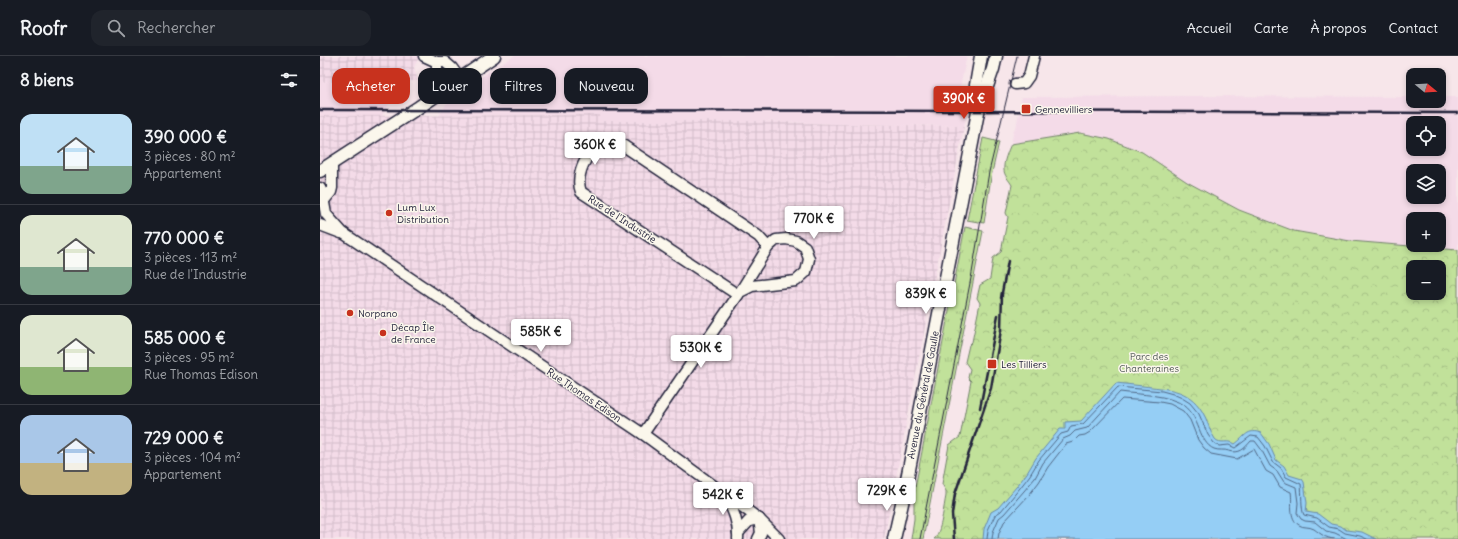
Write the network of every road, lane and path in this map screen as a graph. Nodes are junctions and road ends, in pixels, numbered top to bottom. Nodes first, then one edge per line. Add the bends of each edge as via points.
1 (424, 56) edge
2 (494, 56) edge
3 (981, 56) edge
4 (996, 56) edge
5 (1034, 56) edge
6 (439, 59) edge
7 (452, 68) edge
8 (476, 68) edge
9 (976, 78) junction
10 (989, 81) junction
11 (1015, 84) dead end
12 (423, 104) edge
13 (978, 112) junction
14 (332, 163) junction
15 (320, 171) edge
16 (320, 188) edge
17 (322, 204) edge
18 (320, 225) edge
19 (343, 233) junction
20 (768, 247) junction
21 (739, 294) junction
22 (643, 434) junction
23 (905, 490) junction
24 (724, 493) junction
25 (759, 519) junction
26 (738, 536) edge
27 (758, 539) edge
28 (779, 539) edge
29 (894, 539) edge
30 (902, 539) edge

1 - 6 street
2 - 8 main road
3 - 9 main road, Avenue du Général de Gaulle
4 - 10 main road, Avenue du Général de Gaulle
5 - 11 street via 1029,76 1024,83
6 - 7 street
9 - 10 main road
9 - 13 main road, Avenue du Général de Gaulle
10 - 13 main road, Avenue du Général de Gaulle
12 - 14 main road
13 - 23 main road, Avenue du Général de Gaulle
14 - 15 main road
14 - 17 street via 332,188
16 - 17 street, Rue Thomas Edison
17 - 19 street, Rue Thomas Edison via 328,217
18 - 19 street, Rue Thomas Edison
19 - 22 street, Rue Thomas Edison
20 - 21 street
20 - 21 street via 776,240 786,238 796,241 805,247 809,259 806,272 796,280 752,286
20 - 21 street, Rue de l'Industrie via 758,236 618,142 609,141 601,144 589,154 581,169 581,192
21 - 22 street
22 - 24 street, Rue Thomas Edison
23 - 29 main road, Avenue du Général de Gaulle
23 - 30 main road, Avenue du Général de Gaulle via 906,518
24 - 25 street, Rue Thomas Edison
24 - 26 street via 735,514
25 - 26 street via 749,521
25 - 27 street via 762,533
25 - 28 street, Rue Thomas Edison

